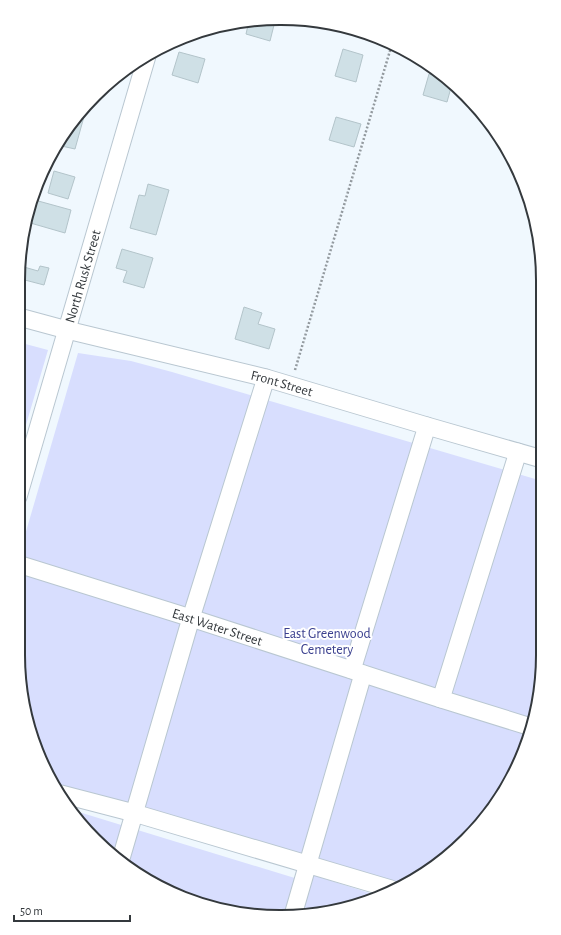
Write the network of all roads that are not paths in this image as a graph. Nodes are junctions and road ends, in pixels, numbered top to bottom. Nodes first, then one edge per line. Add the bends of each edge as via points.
1 (145, 64) edge
2 (25, 318) edge
3 (67, 330) junction
4 (266, 378) junction
5 (427, 426) junction
6 (518, 452) junction
7 (536, 457) edge
8 (25, 473) edge
9 (25, 566) edge
10 (191, 618) junction
11 (357, 672) junction
12 (441, 699) junction
13 (526, 725) edge
14 (68, 796) edge
15 (134, 813) junction
16 (122, 855) edge
17 (308, 864) junction
18 (386, 887) edge
19 (295, 909) edge

1 - 3 street, North Rusk Street
2 - 3 street, Front Street
3 - 4 street, Front Street
3 - 8 street, North Rusk Street
4 - 5 street, Front Street
4 - 10 street
5 - 6 street, Front Street
5 - 11 street
6 - 7 street, Front Street
6 - 12 street
9 - 10 street, East Water Street
10 - 11 street, East Water Street
10 - 15 street
11 - 12 street, East Water Street
11 - 17 street
12 - 13 street, East Water Street
14 - 15 street
15 - 16 street
15 - 17 street
17 - 18 street
17 - 19 street

